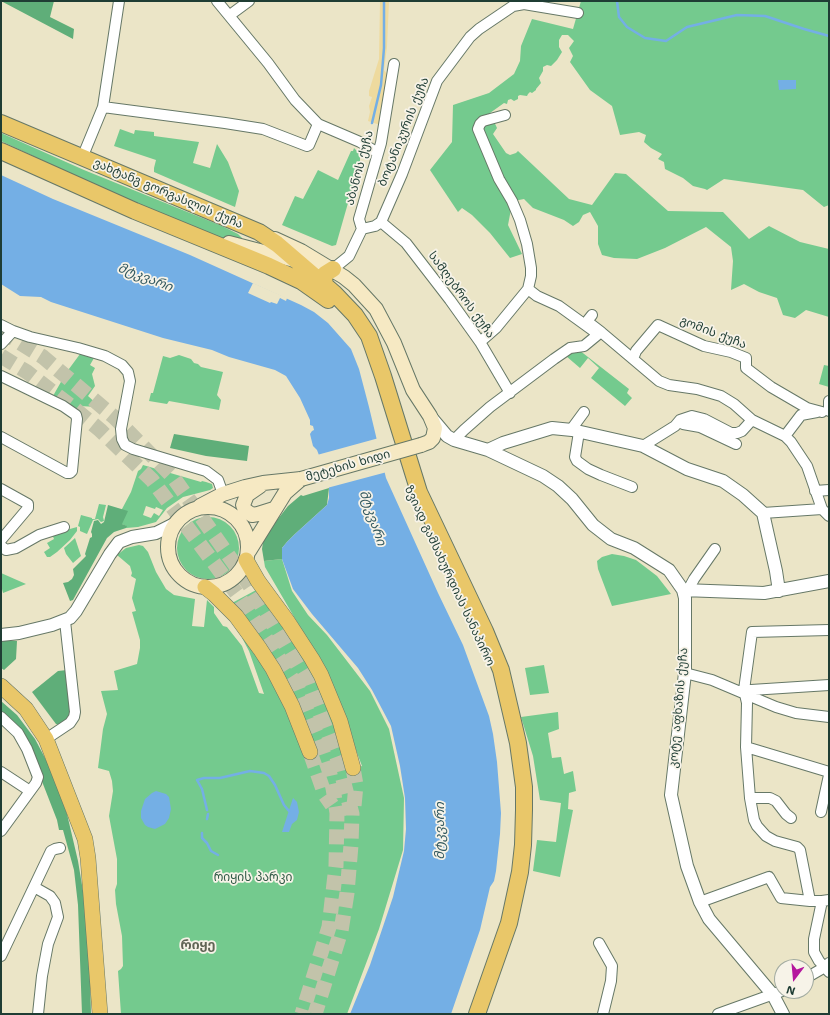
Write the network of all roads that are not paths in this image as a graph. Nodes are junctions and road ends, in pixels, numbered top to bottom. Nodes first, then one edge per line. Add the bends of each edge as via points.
1 (119, 1) edge
2 (217, 1) edge
3 (249, 1) edge
4 (578, 13) dead end
5 (230, 15) junction
6 (394, 64) dead end
7 (103, 107) junction
8 (505, 115) dead end
9 (1, 123) edge
10 (318, 124) junction
11 (1, 152) edge
12 (378, 153) junction
13 (82, 158) junction
14 (381, 222) junction
15 (362, 229) junction
16 (259, 232) junction
17 (191, 234) junction
18 (295, 260) junction
19 (333, 270) junction
20 (325, 285) junction
21 (528, 289) junction
22 (592, 315) dead end
23 (1, 325) edge
24 (13, 331) junction
25 (601, 332) junction
26 (480, 342) junction
27 (1, 344) edge
28 (633, 359) junction
29 (1, 376) edge
30 (510, 393) junction
31 (827, 409) edge
32 (584, 412) dead end
33 (430, 416) junction
34 (680, 420) junction
35 (752, 420) junction
36 (576, 431) junction
37 (786, 436) junction
38 (1, 437) edge
39 (454, 440) junction
40 (429, 442) junction
41 (736, 444) dead end
42 (643, 446) junction
43 (488, 450) junction
44 (301, 479) junction
45 (263, 483) junction
46 (632, 487) dead end
47 (1, 489) edge
48 (829, 490) edge
49 (815, 491) junction
50 (223, 494) junction
51 (196, 508) junction
52 (274, 509) junction
53 (826, 512) edge
54 (763, 513) junction
55 (176, 523) junction
56 (64, 527) dead end
57 (1, 540) edge
58 (1, 546) edge
59 (715, 549) dead end
60 (247, 555) junction
61 (829, 581) edge
62 (205, 587) junction
63 (686, 590) junction
64 (779, 590) junction
65 (66, 620) junction
66 (829, 630) edge
67 (1, 635) edge
68 (685, 673) junction
69 (829, 685) edge
70 (1, 686) edge
71 (746, 694) junction
72 (1, 717) edge
73 (829, 717) edge
74 (46, 739) junction
75 (746, 747) junction
76 (310, 752) tunnel mouth
77 (353, 768) tunnel mouth
78 (1, 772) edge
79 (829, 772) edge
80 (829, 775) edge
81 (33, 787) junction
82 (750, 798) junction
83 (821, 812) dead end
84 (791, 818) dead end
85 (1, 831) edge
86 (60, 848) dead end
87 (34, 887) junction
88 (825, 900) edge
89 (810, 901) junction
90 (700, 902) junction
91 (599, 943) dead end
92 (1, 956) edge
93 (828, 967) edge
94 (814, 974) edge
95 (774, 989) edge
96 (774, 994) edge
97 (779, 999) edge
98 (38, 1014) edge
99 (100, 1014) edge
100 (466, 1014) edge
101 (477, 1014) edge
102 (603, 1014) edge
103 (718, 1014) edge
104 (783, 1014) edge

1 - 7 street
2 - 5 street
3 - 5 street
4 - 14 street, ბოტანიკურის ქუჩა via 524,4 512,6 470,37 437,81 405,168
5 - 10 street via 295,100
6 - 12 street, აბანოს ქუჩა
7 - 10 street via 263,129 307,146
7 - 13 street
8 - 21 street via 483,121 478,129 499,180 520,220 531,268
9 - 13 highway, ვახტანგ გორგასლის ქუჩა
10 - 12 street via 360,142
11 - 17 highway, ვახტანგ გორგასლის ქუჩა
12 - 15 street, აბანოს ქუჩა via 359,219
13 - 16 highway, ვახტანგ გორგასლის ქუჩა
14 - 15 street
14 - 26 street, სამღებროს ქუჩა via 406,243
15 - 19 street, აბანოს ქუჩა via 349,256
16 - 18 highway, ზვიად გამსახურდიას სანაპირო
16 - 19 main road, ვახტანგ გორგასლის ქუჩა via 301,251
17 - 18 main road, ვახტანგ გორგასლის ქუჩა
17 - 100 highway, ზვიად გამსახურდიას სანაპირო via 301,281 326,298 354,327 370,364 410,493 492,668 511,756 514,844 500,918
18 - 19 main road, ვახტანგ გორგასლის ქუჩა
18 - 20 highway, ზვიად გამსახურდიას სანაპირო
19 - 20 highway via 325,274
19 - 33 main road, ვახტანგ გორგასლის ქუჩა via 354,285 376,309 394,343 413,390
20 - 101 highway, ზვიად გამსახურდიას სანაპირო via 355,315 371,342 414,481 495,653 516,729 522,766 524,810 520,872 509,923
21 - 25 street via 595,332
21 - 26 street via 496,328
22 - 25 street via 588,322
23 - 24 street
24 - 27 street
24 - 50 street via 105,356 122,365 128,372 130,381 121,429 122,439 133,449 206,471 218,480
25 - 28 street
25 - 30 street via 584,346 570,348
26 - 30 street, სამღებროს ქუჩა
28 - 31 street, გომის ქუჩა via 636,351 658,325 704,346 746,358 746,368 771,387 807,408
28 - 35 street via 659,381 721,396
29 - 38 street via 76,415 72,471 67,473
30 - 39 street via 490,407
31 - 37 street, გომის ქუჩა via 801,415
32 - 36 street via 573,427
33 - 39 street via 447,436
33 - 40 main road via 435,432
34 - 35 street via 692,416 737,433
34 - 41 street via 683,424 700,427
34 - 42 street via 675,426
35 - 37 street
36 - 42 street
36 - 43 street via 552,428
36 - 46 street via 577,461 588,470
37 - 49 street via 807,466
39 - 40 street
39 - 43 street, კოტე აფხაზის ქუჩა
40 - 44 main road, მეტეხის ხიდი, bridge
42 - 54 street via 687,469 723,481
43 - 63 street, კოტე აფხაზის ქუჩა via 543,476 558,486 593,525 611,539 634,548 669,570
44 - 45 main road
44 - 52 main road, მეტეხის ხიდი via 285,493
45 - 50 main road
45 - 52 main road via 247,495 243,505 245,510 258,514
47 - 57 street via 28,504 28,508
48 - 49 street
49 - 53 street
50 - 51 main road
51 - 55 main road
51 - 60 main road via 214,507 234,516 243,525 246,533
52 - 60 main road, მეტეხის ხიდი
53 - 54 street
54 - 64 street
55 - 62 main road via 169,539 169,556 172,564 183,578
55 - 65 street via 156,533 119,542 76,611
56 - 58 street via 39,535 16,548 6,550
59 - 63 street
60 - 62 main road via 242,569 230,580 216,586
60 - 77 main road via 258,581 288,622 321,675 340,721
61 - 64 street
62 - 76 main road via 236,616 273,669 292,706
63 - 64 street via 753,593
63 - 68 street, კოტე აფხაზის ქუჩა
65 - 67 street via 19,633
65 - 74 street via 74,717 70,723
66 - 71 street via 752,632 744,690
68 - 71 street via 712,680
68 - 90 street, კოტე აფხაზის ქუჩა via 671,795 687,866
69 - 71 street via 750,690
70 - 74 main road via 26,709
71 - 73 street via 796,713
71 - 75 street
72 - 81 street via 18,733 27,749 38,778
74 - 99 main road via 85,839
75 - 79 street
75 - 82 street
78 - 81 street
80 - 83 street
81 - 85 street
82 - 84 street via 770,798
82 - 89 street via 754,820 766,836 800,850
86 - 87 street via 51,851
87 - 92 street
87 - 98 street via 50,896 55,903 58,917 48,944
88 - 89 street
88 - 93 street via 814,939 814,952 819,961
89 - 90 street via 781,898 769,877
90 - 95 street, კოტე აფხაზის ქუჩა via 709,919
91 - 102 street via 612,966
93 - 94 street
96 - 103 street
97 - 104 street, კოტე აფხაზის ქუჩა

